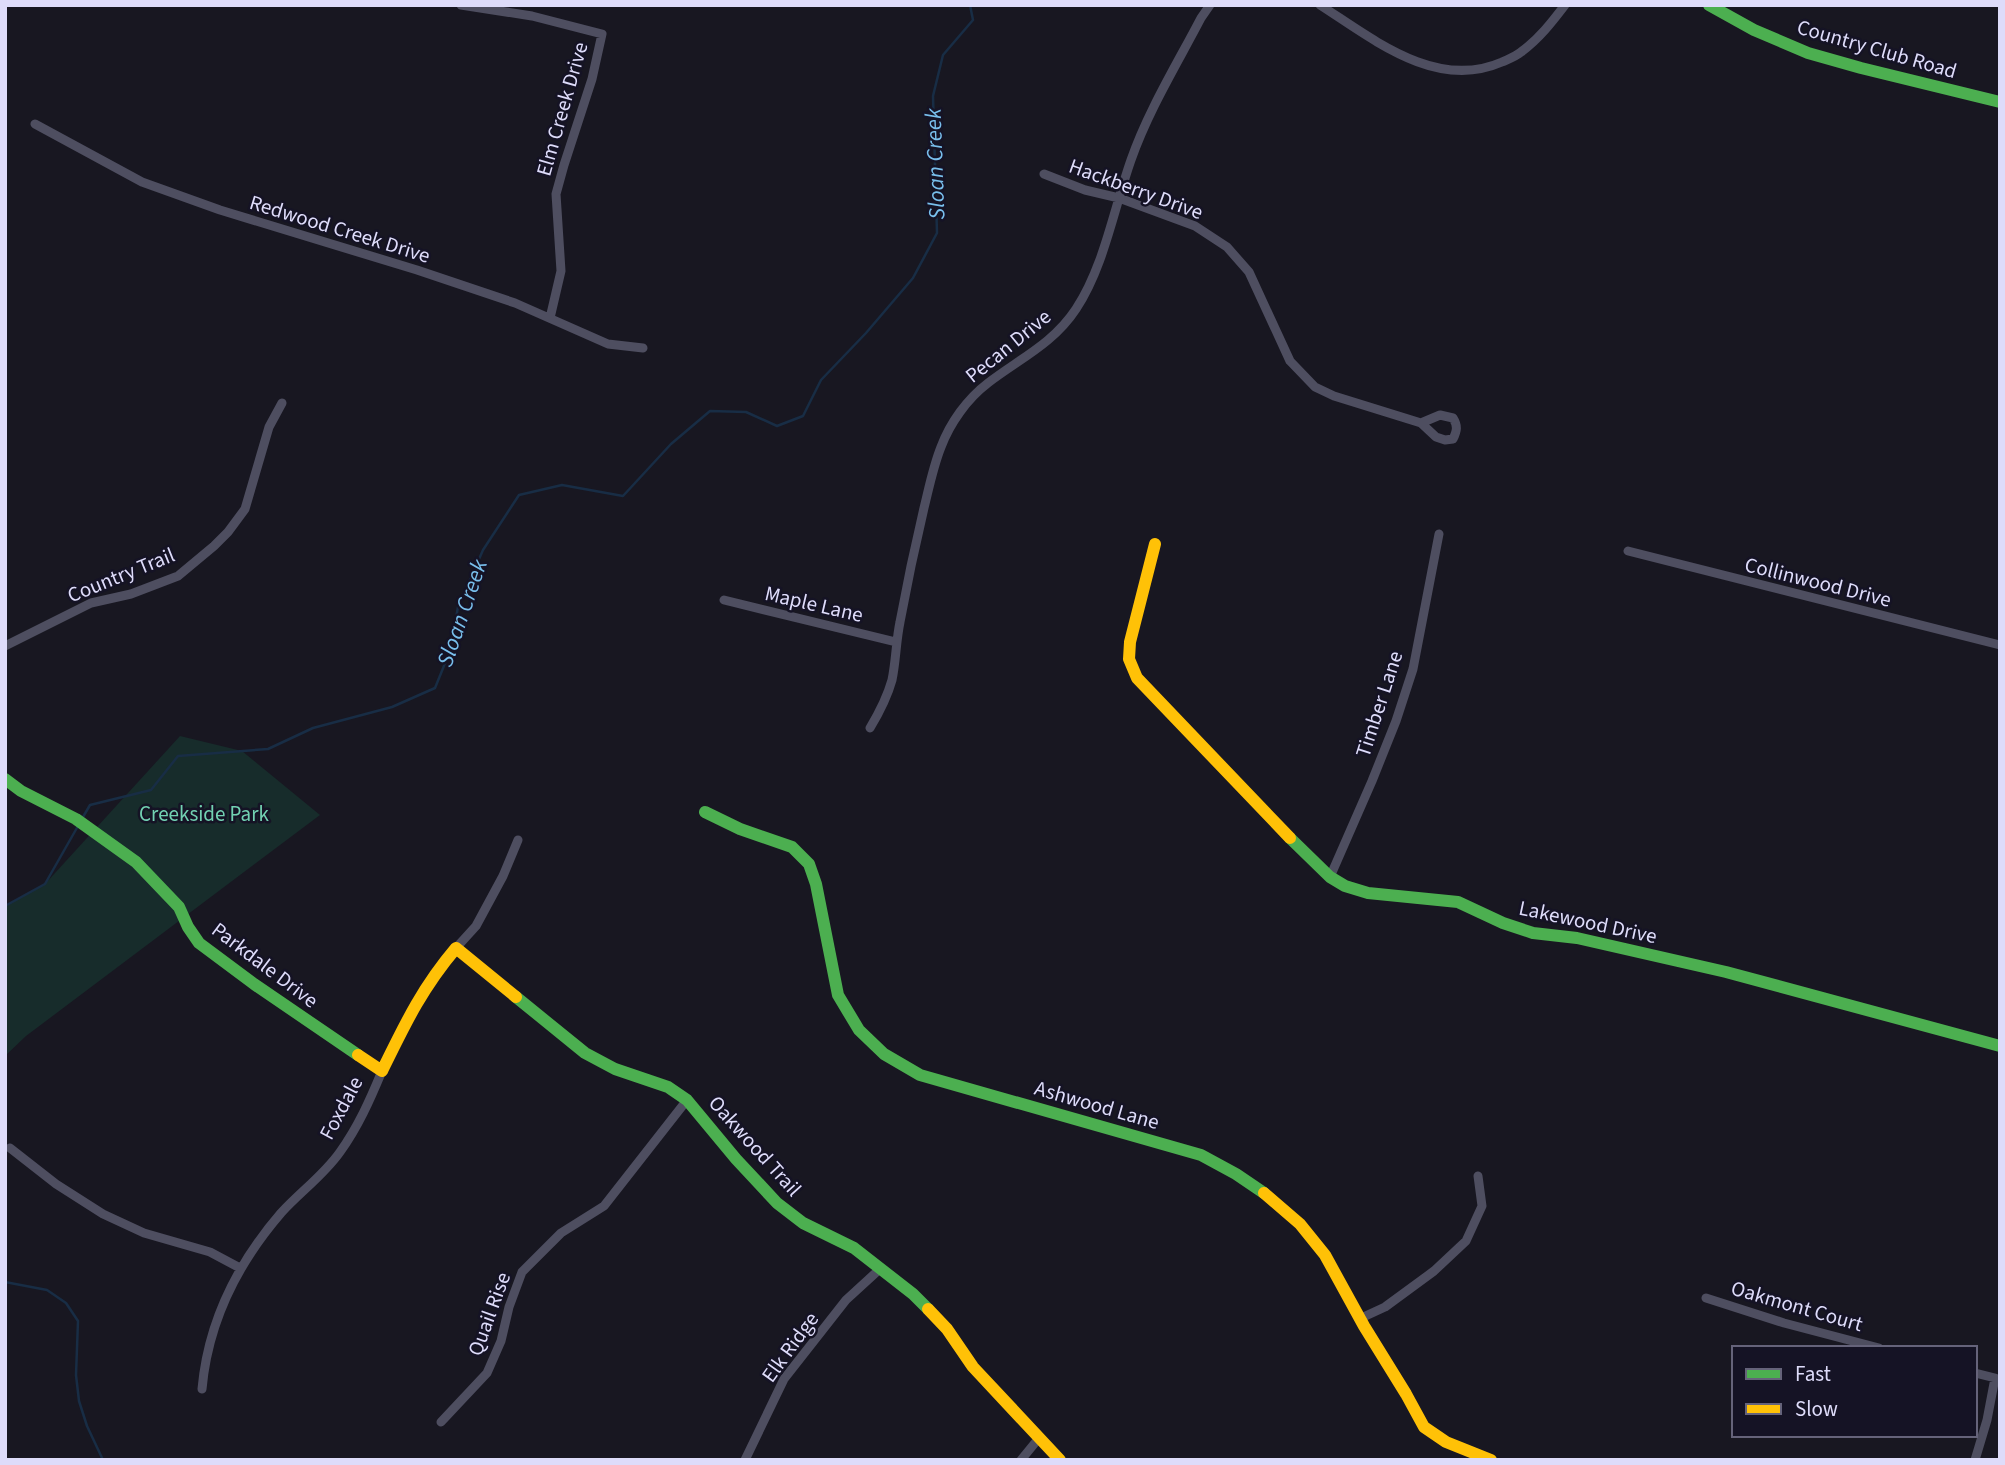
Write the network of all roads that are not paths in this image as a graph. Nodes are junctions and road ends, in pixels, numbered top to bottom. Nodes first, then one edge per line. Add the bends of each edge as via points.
1 (461, 5) edge
2 (1210, 5) edge
3 (1320, 5) edge
4 (1565, 5) edge
5 (1709, 5) edge
6 (2000, 102) edge
7 (35, 124) dead end
8 (1044, 174) dead end
9 (1119, 198) junction
10 (550, 318) junction
11 (643, 348) dead end
12 (282, 403) dead end
13 (1421, 423) dead end
14 (1439, 534) dead end
15 (1155, 544) dead end
16 (1628, 551) dead end
17 (724, 600) dead end
18 (896, 642) junction
19 (2000, 645) edge
20 (5, 646) edge
21 (870, 728) dead end
22 (5, 779) edge
23 (705, 812) dead end
24 (518, 839) dead end
25 (1330, 877) junction
26 (456, 948) junction
27 (2000, 1046) edge
28 (382, 1072) junction
29 (687, 1100) junction
30 (10, 1148) dead end
31 (1478, 1177) dead end
32 (240, 1268) junction
33 (881, 1268) junction
34 (1706, 1298) dead end
35 (1359, 1318) junction
36 (1870, 1346) edge
37 (1977, 1374) edge
38 (202, 1390) dead end
39 (441, 1422) dead end
40 (1039, 1438) junction
41 (745, 1460) edge
42 (1021, 1460) edge
43 (1060, 1460) edge
44 (1491, 1460) edge
45 (1975, 1460) edge

1 - 10 street, Elm Creek Drive via 532,16 602,34 556,194 561,271
2 - 9 street, Pecan Drive via 1143,129
3 - 4 street via 1409,59 1459,71 1486,68 1519,54 1541,36
5 - 6 street, Country Club Road via 1808,53
7 - 10 street, Redwood Creek Drive via 142,182
8 - 9 street, Hackberry Drive
9 - 13 street, Hackberry Drive via 1195,226 1227,247 1249,272 1290,361 1315,387
9 - 18 street, Pecan Drive via 1088,289 1074,312 1054,336 971,399 942,444 912,557
10 - 11 street, Redwood Creek Drive via 608,344
12 - 20 street, Country Trail via 269,427 245,509 214,546 177,576 91,603
14 - 25 street, Timber Lane via 1413,669 1382,757
15 - 25 street, Lakewood Drive via 1130,642 1129,659 1137,678
16 - 19 street, Collinwood Drive
17 - 18 street, Maple Lane
18 - 21 street, Pecan Drive via 892,680
22 - 28 street, Parkdale Drive via 76,819 136,862 178,907 199,943
23 - 35 street, Ashwood Lane via 792,847 809,864 838,995 859,1030 884,1054 920,1075 1201,1155 1225,1167 1283,1207 1307,1233
24 - 26 street, Foxdale via 476,926
25 - 27 street, Lakewood Drive via 1368,893 1458,902 1533,933 1577,938 1726,972
26 - 28 street, Foxdale via 415,1004
26 - 29 street, Oakwood Trail via 585,1053 668,1087
28 - 32 street, Foxdale via 339,1154 281,1214
29 - 33 street, Oakwood Trail via 777,1203
29 - 39 street, Quail Rise via 604,1206 561,1233 522,1272 487,1373
30 - 32 street via 103,1214 144,1233 210,1252
31 - 35 street via 1482,1206 1466,1241 1385,1307
32 - 38 street, Foxdale via 215,1320
33 - 40 street, Oakwood Trail via 933,1313 973,1367
33 - 41 street, Elk Ridge via 846,1300 784,1379
34 - 36 street, Oakmont Court
35 - 44 street, Ashwood Lane via 1424,1427
37 - 45 street via 1995,1378
40 - 42 street
40 - 43 street, Oakwood Trail

